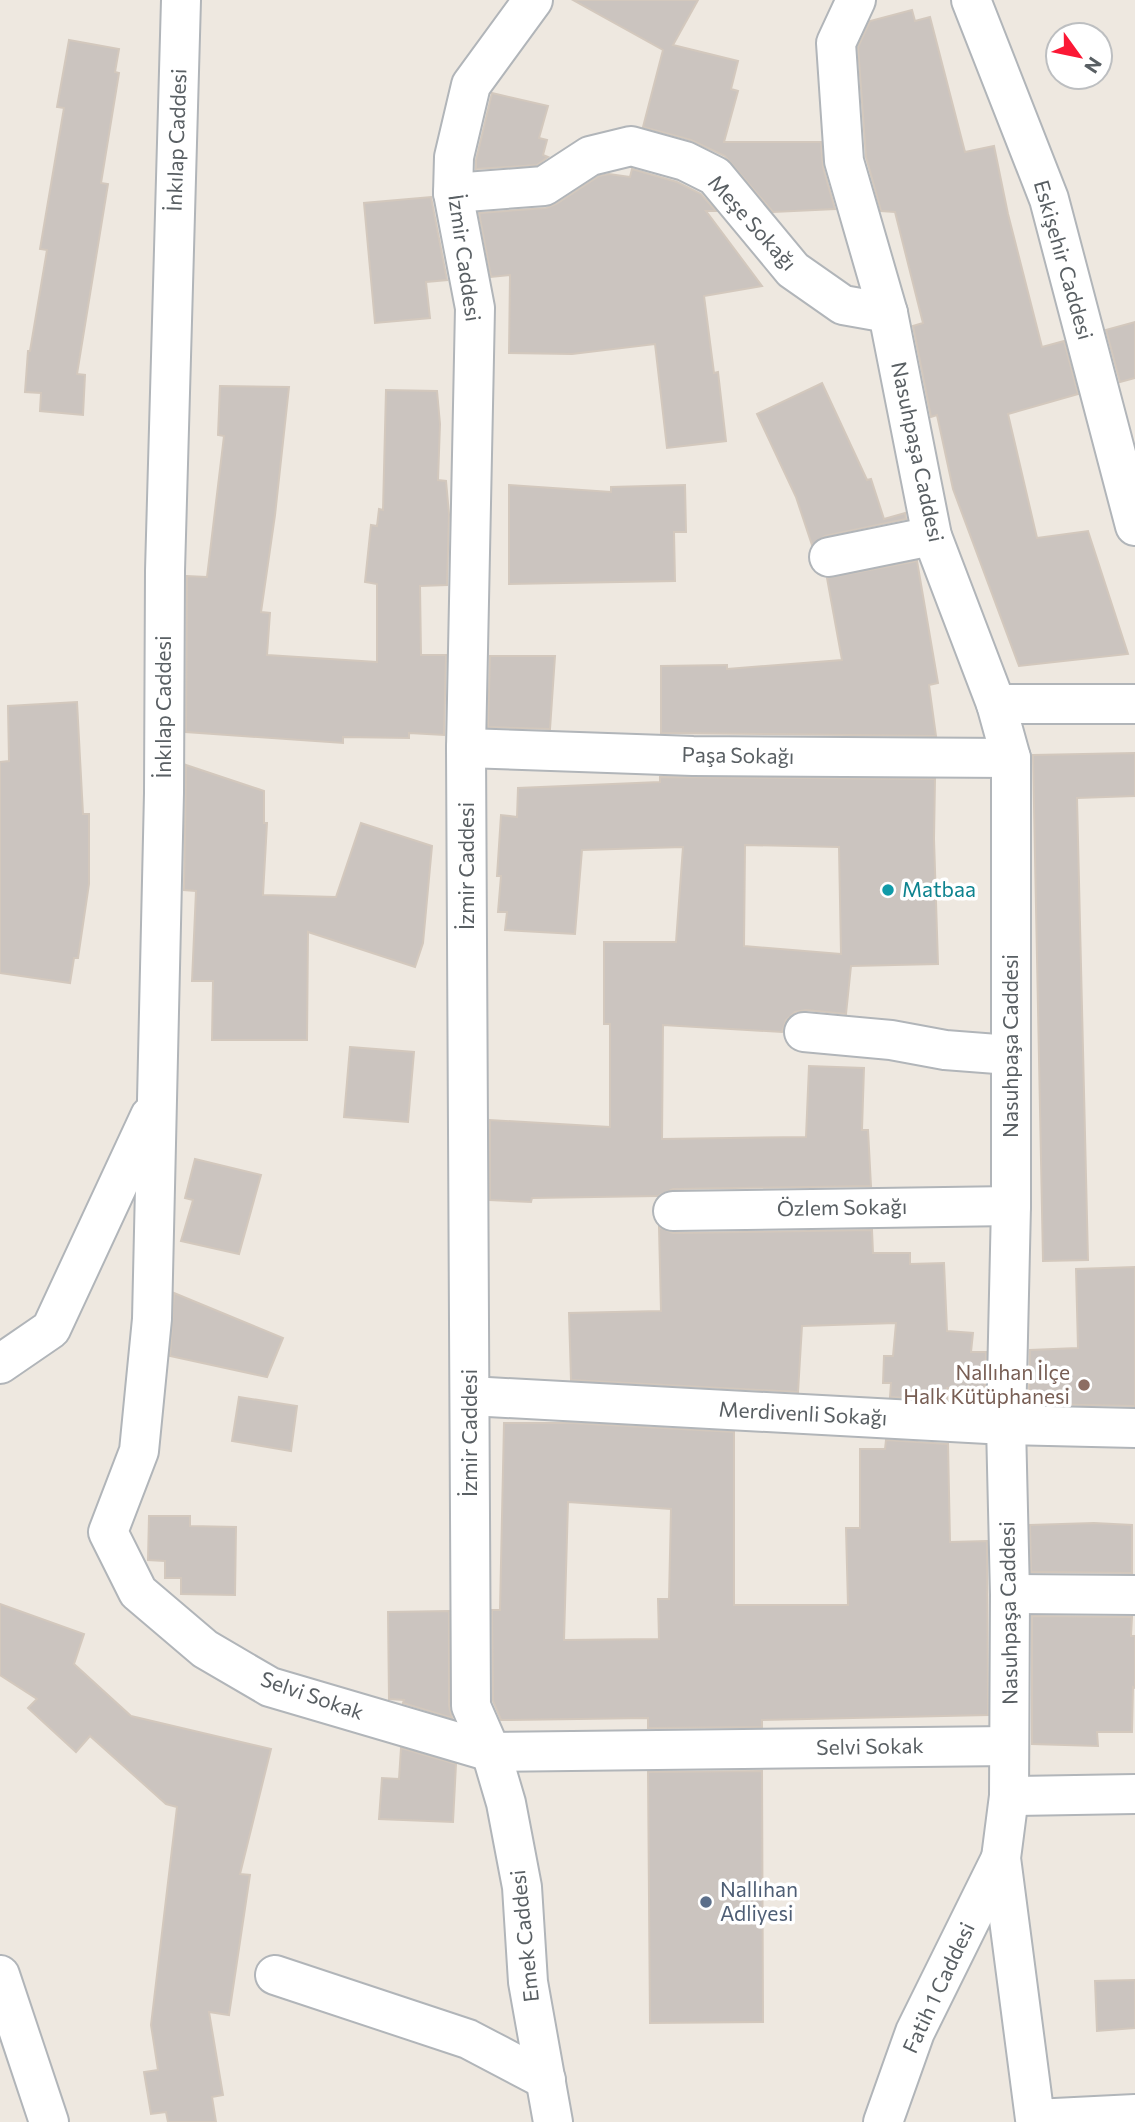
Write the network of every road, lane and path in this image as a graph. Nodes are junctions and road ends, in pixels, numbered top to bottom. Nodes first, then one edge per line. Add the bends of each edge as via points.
1 (181, 0) edge
2 (533, 0) edge
3 (856, 0) edge
4 (971, 0) edge
5 (453, 194) junction
6 (888, 313) junction
7 (1135, 526) edge
8 (932, 536) junction
9 (829, 557) dead end
10 (996, 704) junction
11 (1135, 704) edge
12 (466, 748) junction
13 (1011, 758) junction
14 (804, 1032) dead end
15 (1010, 1055) junction
16 (155, 1105) junction
17 (1011, 1206) junction
18 (673, 1211) dead end
19 (0, 1364) edge
20 (470, 1396) junction
21 (1006, 1425) junction
22 (1135, 1428) edge
23 (1010, 1594) junction
24 (1135, 1595) edge
25 (1009, 1746) junction
26 (491, 1752) junction
27 (1135, 1794) edge
28 (1009, 1796) junction
29 (1002, 1858) junction
30 (0, 1975) edge
31 (275, 1975) dead end
32 (546, 2080) junction
33 (1135, 2114) edge
34 (49, 2122) edge
35 (553, 2122) edge
36 (883, 2122) edge

1 - 16 street, İnkılap Caddesi
2 - 5 street, İzmir Caddesi via 471,85 453,157
3 - 6 street, Nasuhpaşa Caddesi via 836,43 844,161
4 - 7 street, Eskişehir Caddesi via 1049,199
5 - 6 street, Meşe Sokağı via 544,186 590,156 631,146 685,161 715,176 793,270 843,305
5 - 12 street, İzmir Caddesi via 475,308
6 - 8 street, Nasuhpaşa Caddesi
8 - 9 street
8 - 10 street, Nasuhpaşa Caddesi
10 - 11 street
10 - 13 street, Nasuhpaşa Caddesi
12 - 13 street, Paşa Sokağı via 693,757
12 - 20 street, İzmir Caddesi
13 - 15 street, Nasuhpaşa Caddesi
14 - 15 street
15 - 17 street, Nasuhpaşa Caddesi
16 - 19 street, İnkılap Caddesi via 51,1329
16 - 26 street, Selvi Sokak via 152,1320 139,1451 108,1532 138,1592 205,1649 271,1687
17 - 18 street, Özlem Sokağı
17 - 21 street, Nasuhpaşa Caddesi
20 - 21 street, Merdivenli Sokağı
20 - 26 street, İzmir Caddesi via 471,1706
21 - 22 street, Merdivenli Sokağı
21 - 23 street, Nasuhpaşa Caddesi
23 - 24 street
23 - 25 street, Nasuhpaşa Caddesi
25 - 26 street, Selvi Sokak
25 - 28 street, Nasuhpaşa Caddesi
26 - 32 street, Emek Caddesi via 522,1887 528,1982
27 - 28 street
28 - 29 street, Nasuhpaşa Caddesi
29 - 33 street, Nasuhpaşa Caddesi via 1035,2119
29 - 36 street, Fatih 1 Caddesi via 915,2032
30 - 34 street
31 - 32 street via 468,2039
32 - 35 street, Emek Caddesi

